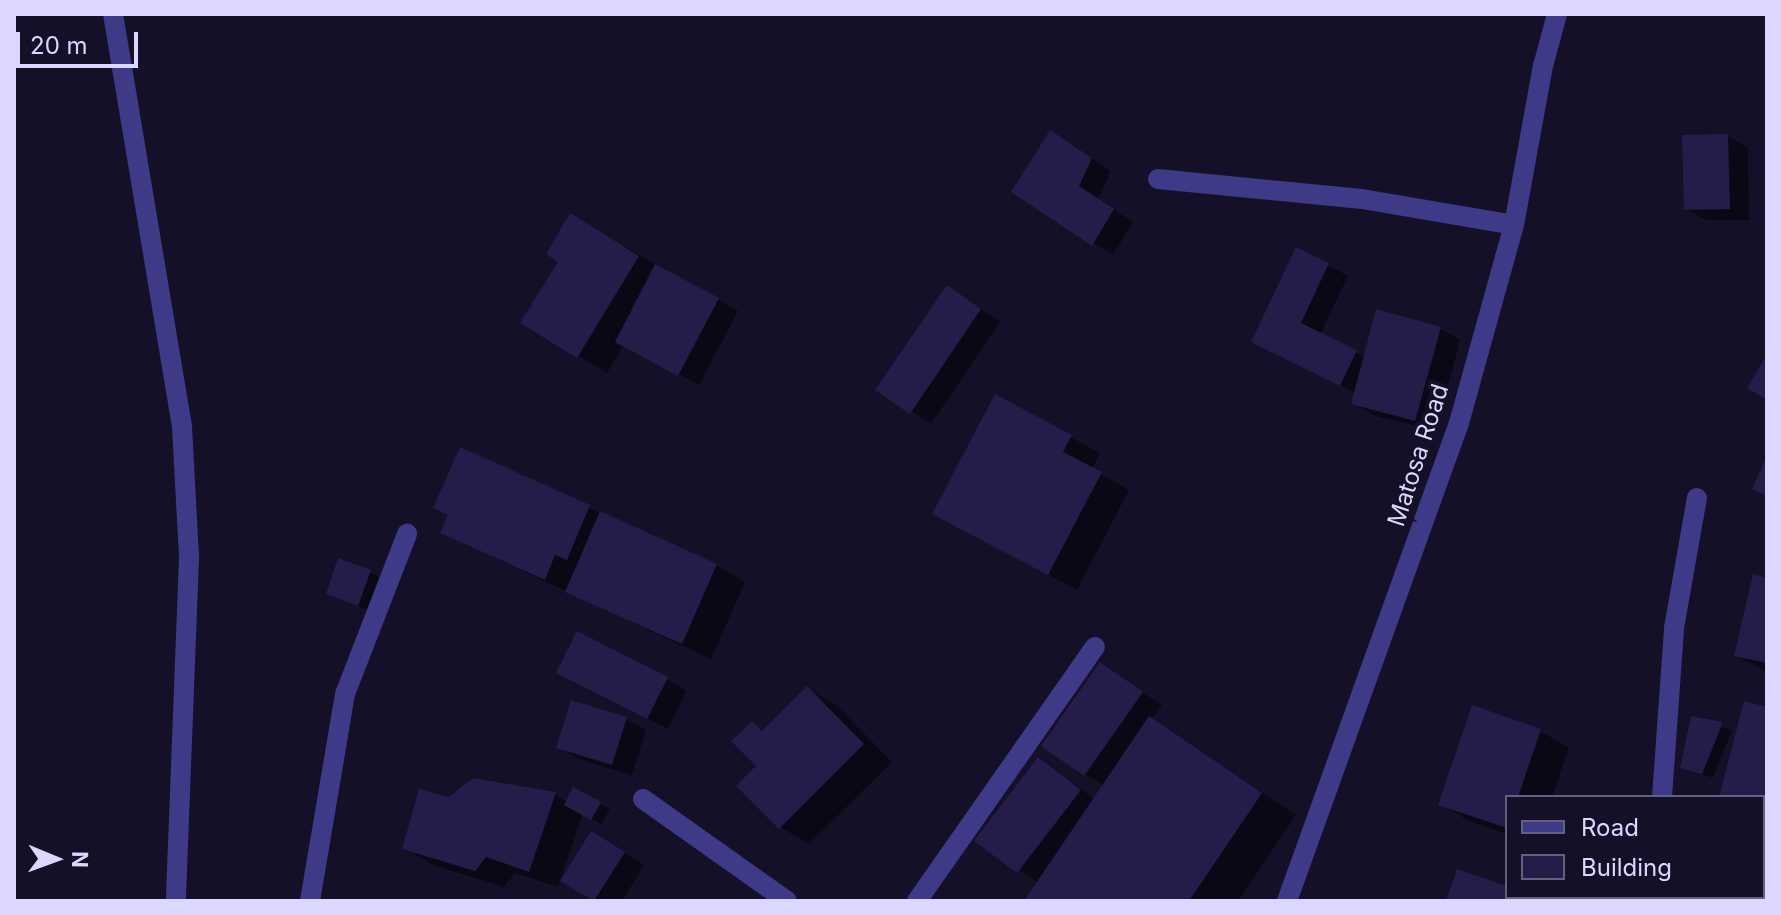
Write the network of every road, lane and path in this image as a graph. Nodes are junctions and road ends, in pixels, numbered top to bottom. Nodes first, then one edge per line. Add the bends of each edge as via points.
1 (113, 14) edge
2 (1557, 14) edge
3 (1158, 179) dead end
4 (1514, 225) junction
5 (1697, 498) dead end
6 (407, 534) dead end
7 (1095, 647) dead end
8 (1662, 795) edge
9 (643, 799) dead end
10 (176, 901) edge
11 (310, 901) edge
12 (787, 901) edge
13 (917, 901) edge
14 (1287, 901) edge

1 - 10 street via 182,427 189,558
2 - 4 street, Matosa Road
3 - 4 street via 1362,199
4 - 14 street, Matosa Road via 1459,423
5 - 8 street via 1674,628
6 - 11 street via 345,694
7 - 13 street
9 - 12 street

